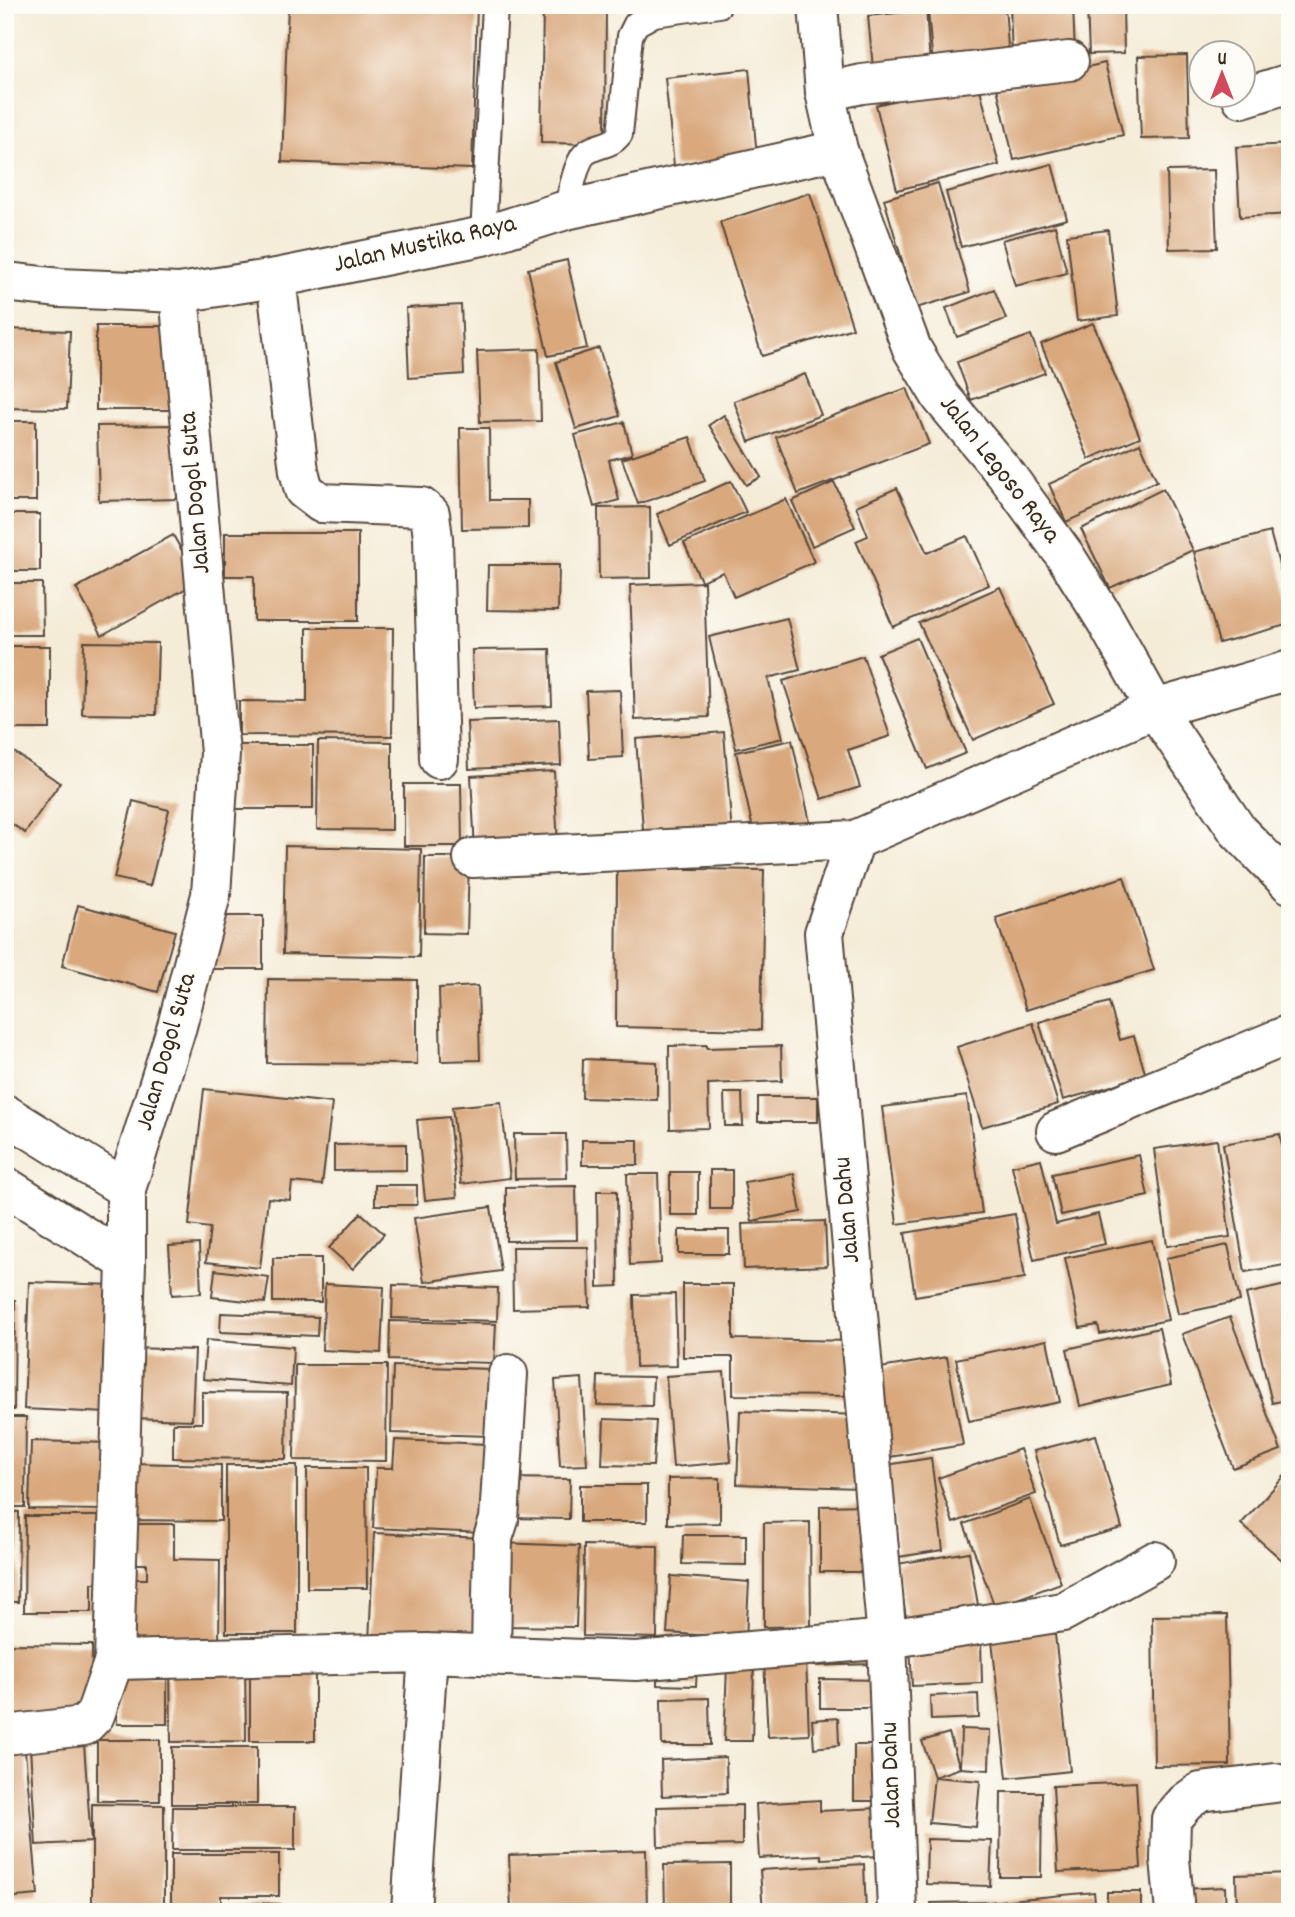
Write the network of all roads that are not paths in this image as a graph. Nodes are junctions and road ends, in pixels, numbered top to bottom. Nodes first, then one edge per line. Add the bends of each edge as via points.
1 (495, 5) edge
2 (719, 5) edge
3 (818, 5) edge
4 (1069, 61) dead end
5 (1290, 83) edge
6 (825, 92) junction
7 (1256, 94) edge
8 (838, 150) junction
9 (566, 210) junction
10 (484, 236) junction
11 (276, 278) junction
12 (5, 282) edge
13 (179, 293) junction
14 (1290, 670) edge
15 (1155, 709) junction
16 (439, 759) dead end
17 (855, 840) junction
18 (473, 858) dead end
19 (1290, 884) edge
20 (1290, 1034) edge
21 (5, 1114) edge
22 (1056, 1131) dead end
23 (5, 1186) edge
24 (126, 1189) junction
25 (126, 1262) junction
26 (508, 1374) dead end
27 (1155, 1560) dead end
28 (887, 1639) junction
29 (428, 1653) junction
30 (491, 1655) junction
31 (114, 1660) junction
32 (5, 1735) edge
33 (1275, 1783) dead end
34 (411, 1912) edge
35 (897, 1912) edge
36 (1175, 1912) edge

1 - 10 lane
2 - 9 lane via 654,14 636,24 630,36 620,134 612,143 585,153
3 - 6 street, Jalan Legoso Raya
4 - 6 street
5 - 7 street
6 - 8 street, Jalan Legoso Raya
8 - 9 street, Jalan Mustika Raya
8 - 15 street, Jalan Legoso Raya via 912,349 942,397 1066,557
9 - 10 street, Jalan Mustika Raya
10 - 11 street, Jalan Mustika Raya
11 - 13 street, Jalan Mustika Raya
11 - 16 street via 304,490 321,503 421,507 430,514
12 - 13 street, Jalan Mustika Raya
13 - 24 street, Jalan Dogol Suta via 220,754 211,895 177,1026
14 - 15 street
15 - 17 street
15 - 19 street, Jalan Legoso Raya via 1238,831
17 - 18 street
17 - 28 street, Jalan Dahu via 824,933
20 - 22 street
21 - 24 street
23 - 25 street
24 - 25 street, Jalan Dogol Suta
25 - 31 street, Jalan Dogol Suta
26 - 30 street via 499,1520 493,1538
27 - 28 street via 1063,1612
28 - 30 street via 636,1661
28 - 35 street, Jalan Dahu
29 - 30 street
29 - 31 street
29 - 34 street
31 - 32 street, Jalan Dogol Suta via 95,1716 84,1727
33 - 36 street via 1200,1792 1171,1818

